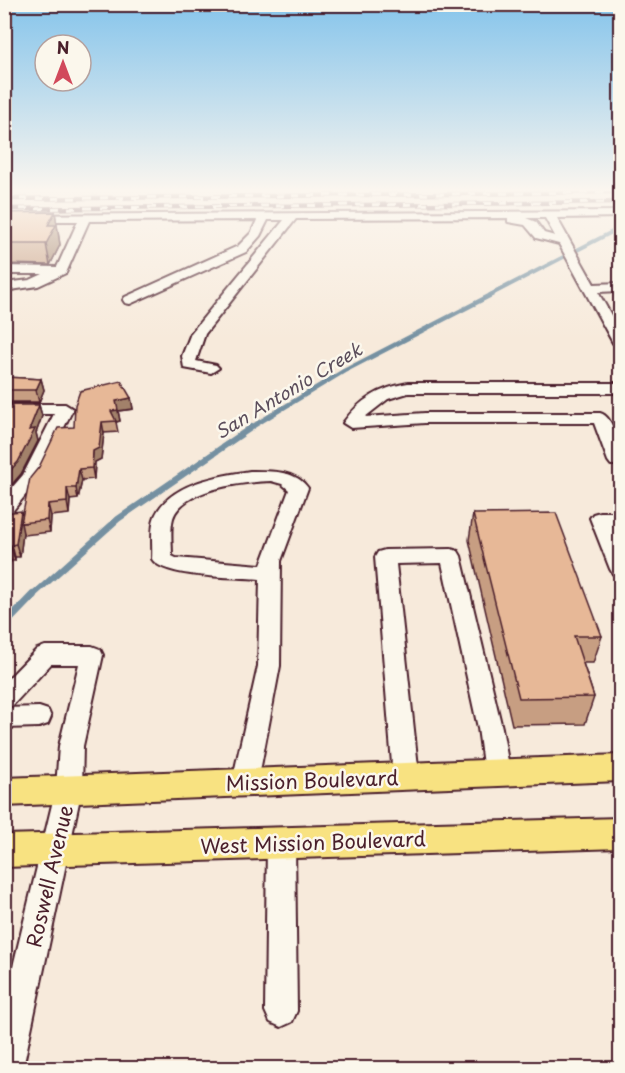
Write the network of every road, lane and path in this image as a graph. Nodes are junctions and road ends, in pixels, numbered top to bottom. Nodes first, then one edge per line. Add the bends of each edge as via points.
1 (75, 239) edge
2 (251, 239) edge
3 (278, 239) edge
4 (547, 239) edge
5 (563, 239) edge
6 (568, 248) junction
7 (4, 270) edge
8 (62, 270) junction
9 (4, 287) edge
10 (621, 287) edge
11 (590, 288) junction
12 (130, 300) dead end
13 (621, 343) edge
14 (211, 368) dead end
15 (621, 388) edge
16 (5, 409) edge
17 (617, 461) dead end
18 (4, 509) edge
19 (621, 518) edge
20 (621, 569) edge
21 (271, 573) junction
22 (4, 699) edge
23 (39, 717) dead end
24 (4, 718) edge
25 (621, 768) edge
26 (497, 772) junction
27 (406, 776) junction
28 (245, 782) junction
29 (69, 789) junction
30 (4, 792) edge
31 (621, 833) edge
32 (281, 843) junction
33 (55, 850) junction
34 (4, 851) edge
35 (280, 1011) dead end
36 (11, 1014) edge
37 (6, 1068) edge

1 - 8 street
2 - 12 street via 242,249
3 - 14 street via 198,333 189,365
4 - 6 street
5 - 6 street
6 - 11 street
7 - 8 street
8 - 9 street via 33,283
10 - 11 street
11 - 13 street
15 - 17 street via 408,388 394,390 368,403 351,423 425,418 600,418
16 - 18 street via 65,409 31,477
19 - 20 street via 600,518
21 - 21 street via 271,561 299,488 288,478 258,475 196,488 174,503 164,516 162,559 172,565
21 - 28 street via 269,666
22 - 29 street, Roswell Avenue via 45,655 92,655 71,746
23 - 24 street
25 - 26 main road, Mission Boulevard
26 - 27 main road, Mission Boulevard
26 - 27 street via 451,556 386,556
27 - 28 main road, Mission Boulevard
28 - 29 main road, Mission Boulevard
29 - 30 main road, Mission Boulevard
29 - 33 street, Roswell Avenue
31 - 32 main road, West Mission Boulevard
32 - 33 main road, West Mission Boulevard
32 - 35 street
33 - 34 main road, West Mission Boulevard
33 - 36 street, Roswell Avenue
36 - 37 street, Roswell Avenue

